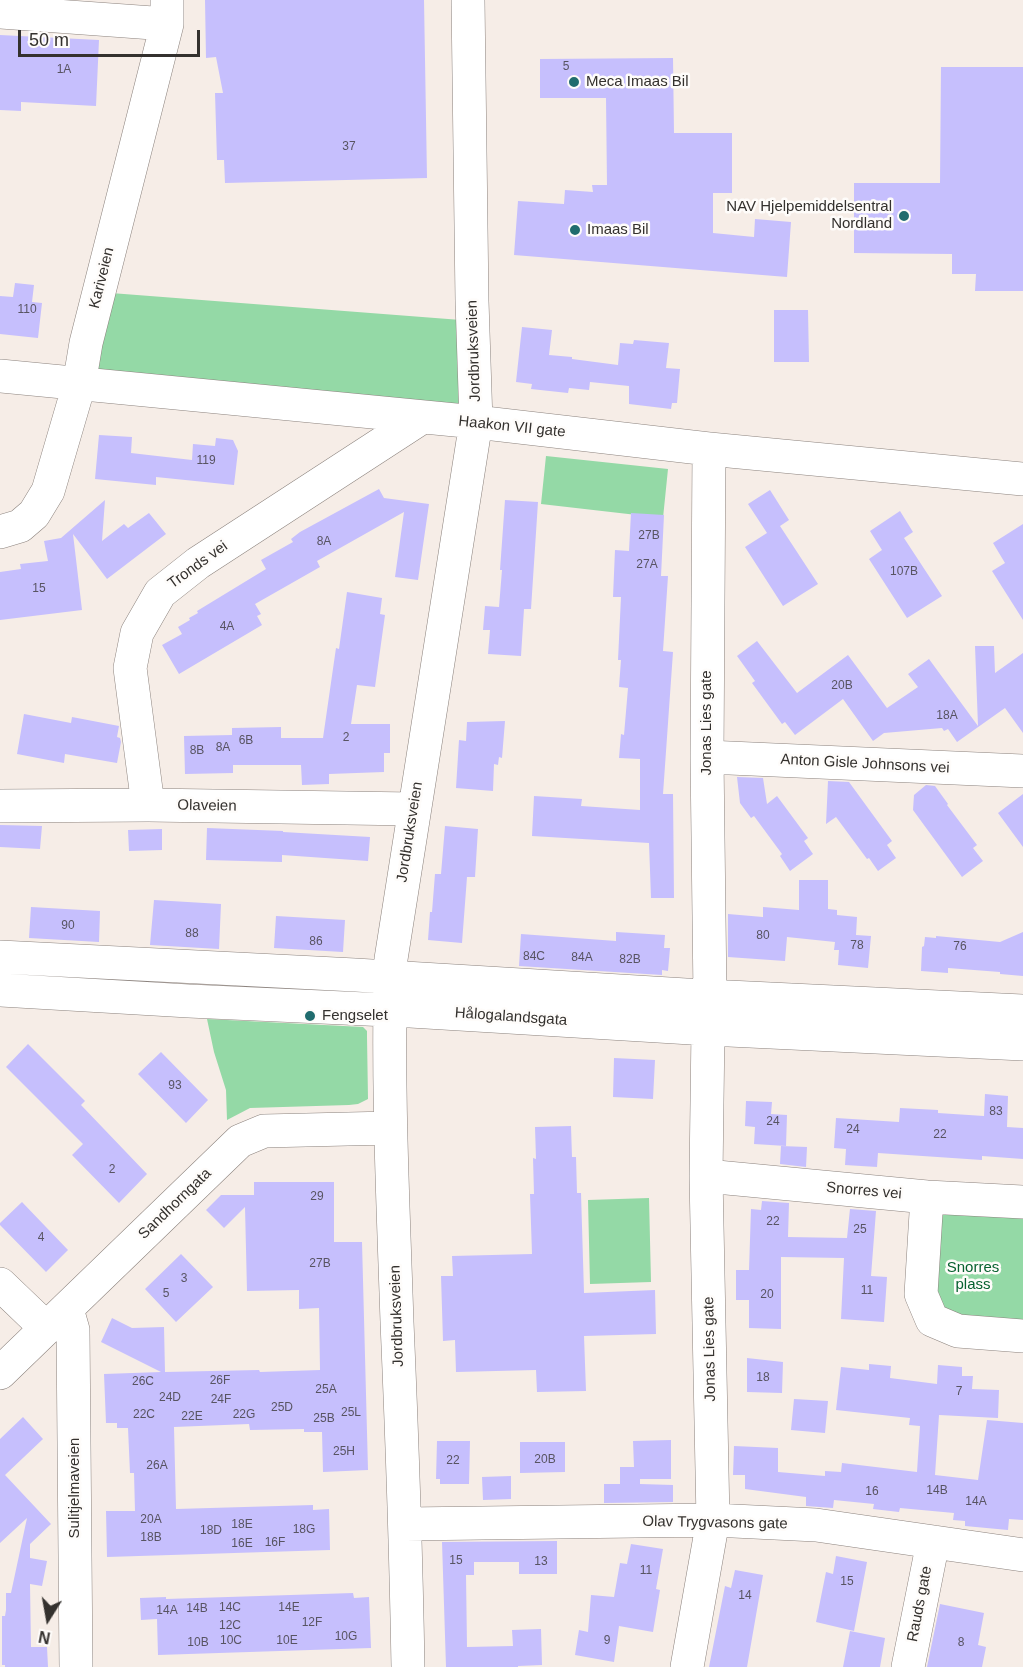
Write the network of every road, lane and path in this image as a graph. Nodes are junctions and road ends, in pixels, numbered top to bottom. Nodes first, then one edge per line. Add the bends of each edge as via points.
1 (468, 0) edge
2 (0, 12) edge
3 (167, 12) edge
4 (0, 376) edge
5 (79, 385) junction
6 (421, 418) junction
7 (476, 422) junction
8 (709, 449) junction
9 (1023, 479) edge
10 (0, 532) edge
11 (707, 757) junction
12 (1023, 771) edge
13 (148, 805) junction
14 (0, 807) edge
15 (414, 809) junction
16 (0, 957) edge
17 (390, 977) junction
18 (0, 990) edge
19 (710, 996) junction
20 (389, 1010) junction
21 (1023, 1011) edge
22 (708, 1029) junction
23 (1023, 1044) edge
24 (390, 1128) junction
25 (706, 1176) junction
26 (927, 1197) junction
27 (1023, 1202) edge
28 (0, 1284) edge
29 (56, 1319) junction
30 (1023, 1336) edge
31 (0, 1373) edge
32 (713, 1520) junction
33 (406, 1524) junction
34 (933, 1542) junction
35 (1023, 1555) edge
36 (76, 1667) edge
37 (408, 1667) edge
38 (687, 1667) edge
39 (908, 1667) edge

1 - 7 street, Jordbruksveien
2 - 3 street
3 - 5 street, Kariveien
4 - 5 street, Haakon VII gate
5 - 6 street, Haakon VII gate
5 - 10 street, Kariveien via 48,491 34,514 20,526
6 - 7 street, Haakon VII gate
6 - 13 street, Tronds vei via 198,563 160,593 137,633 130,668
7 - 8 street, Haakon VII gate
7 - 15 street, Jordbruksveien
8 - 9 street, Haakon VII gate
8 - 11 street, Jonas Lies gate
11 - 12 street, Anton Gisle Johnsons vei
11 - 19 street, Jonas Lies gate
13 - 14 street, Olaveien
13 - 15 street, Olaveien
15 - 17 street, Jordbruksveien
16 - 17 street
17 - 19 street
17 - 20 street, Jordbruksveien
18 - 20 street, Hålogalandsgata
19 - 21 street
20 - 22 street, Hålogalandsgata
20 - 24 street, Jordbruksveien
22 - 23 street, Hålogalandsgata
22 - 25 street, Jonas Lies gate
24 - 29 street, Sandhorngata via 264,1131 240,1141
24 - 33 street, Jordbruksveien
25 - 26 street, Snorres vei
25 - 32 street, Jonas Lies gate
26 - 27 street, Snorres vei
26 - 30 street via 921,1294 932,1320 958,1331
28 - 29 street
29 - 31 street, Sandhorngata
29 - 36 street, Sulitjelmaveien via 73,1330
32 - 33 street, Olav Trygvasons gate
32 - 34 street, Olav Trygvasons gate via 816,1525
32 - 38 street, Jonas Lies gate
33 - 37 street, Jordbruksveien
34 - 35 street, Olav Trygvasons gate
34 - 39 street, Rauds gate

